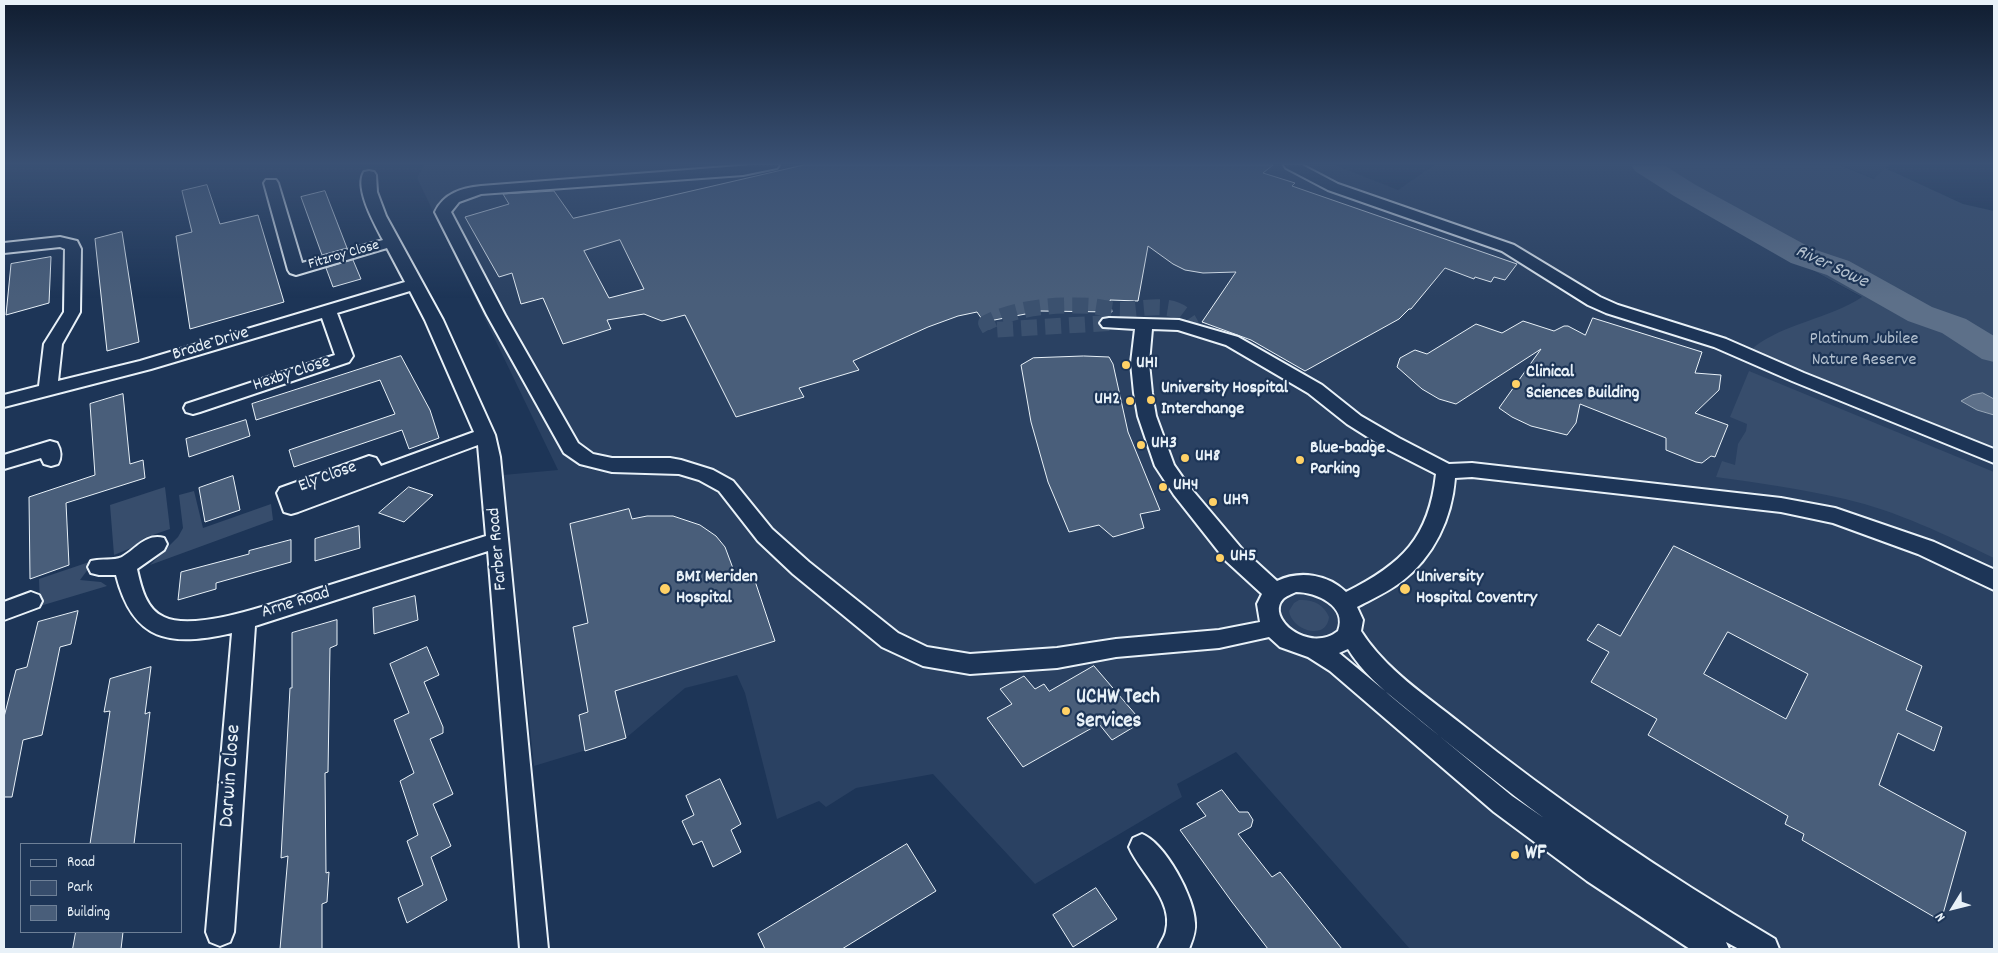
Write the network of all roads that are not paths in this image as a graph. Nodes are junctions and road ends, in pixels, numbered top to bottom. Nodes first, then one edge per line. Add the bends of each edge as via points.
1 (279, 209) edge
2 (376, 209) edge
3 (444, 209) edge
4 (1397, 209) edge
5 (392, 242) junction
6 (4, 248) edge
7 (416, 284) junction
8 (328, 310) junction
9 (1109, 323) tunnel mouth
10 (1144, 325) junction
11 (48, 391) junction
12 (4, 402) edge
13 (193, 408) dead end
14 (485, 435) junction
15 (1994, 456) edge
16 (51, 459) dead end
17 (4, 462) edge
18 (1446, 471) junction
19 (375, 475) dead end
20 (498, 540) junction
21 (156, 544) dead end
22 (125, 566) junction
23 (99, 567) dead end
24 (1994, 582) edge
25 (1274, 592) junction
26 (31, 601) dead end
27 (1345, 603) junction
28 (4, 611) edge
29 (244, 620) junction
30 (1273, 626) junction
31 (1349, 632) junction
32 (1314, 649) junction
33 (1142, 846) dead end
34 (220, 932) dead end
35 (534, 949) edge
36 (1172, 949) edge
37 (1715, 949) edge
38 (1765, 949) edge

1 - 5 street, Fitzroy Close via 296,270
2 - 5 street, Farber Road
3 - 30 street via 570,448 586,459 612,465 676,466 706,475 726,486 766,535 801,568 890,640 923,656 970,664 1219,639
4 - 15 street via 1508,248 1612,309 1720,343 1798,378
5 - 7 street, Farber Road
6 - 11 street via 60,242 71,244 73,248 72,312 53,344
7 - 8 street, Brade Drive
7 - 14 street, Farber Road
8 - 11 street, Brade Drive
8 - 13 street, Hexby Close via 343,358
9 - 10 street
10 - 18 street via 1179,325 1232,341 1315,389 1370,430
10 - 25 street via 1140,363 1143,393 1147,416 1165,466 1234,555
11 - 12 street, Brade Drive
14 - 19 street, Ely Close
14 - 20 street, Farber Road
16 - 17 street via 50,448
18 - 24 street via 1472,470 1782,505 1835,516 1884,532 1926,548
18 - 27 street via 1438,515 1425,543 1390,578
20 - 29 street, Arne Road
20 - 35 street, Farber Road
21 - 22 street
22 - 23 street
22 - 29 street, Arne Road via 130,588 142,613 162,627 196,630
25 - 27 street via 1282,587 1307,583 1334,593
25 - 30 street via 1268,603
26 - 28 street
27 - 31 street via 1350,614
29 - 34 street, Darwin Close
30 - 32 street via 1284,638
31 - 32 street via 1338,644
31 - 38 street via 1368,659 1510,778 1605,848
32 - 37 street via 1338,664 1503,804 1597,872
33 - 36 street via 1177,900 1180,936

